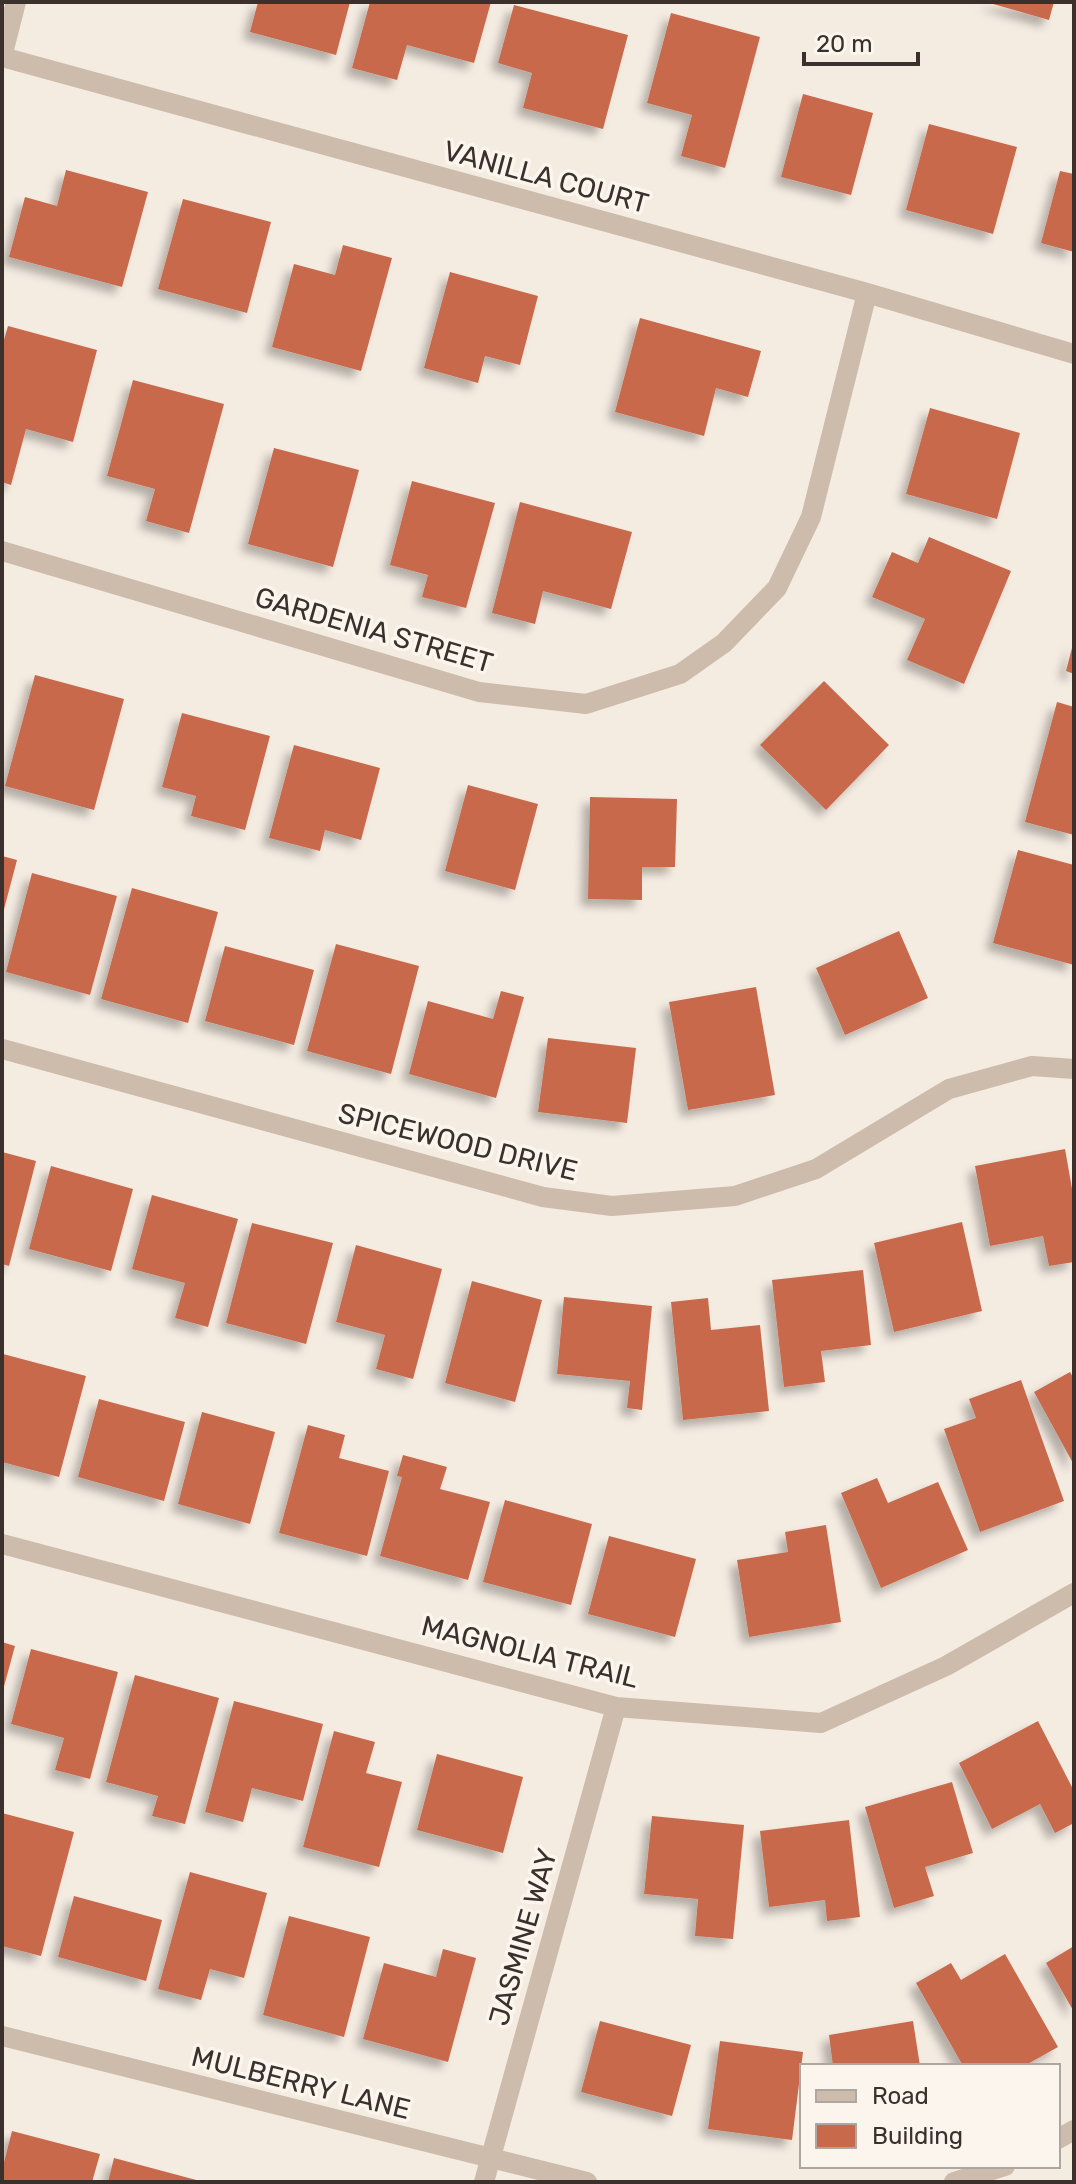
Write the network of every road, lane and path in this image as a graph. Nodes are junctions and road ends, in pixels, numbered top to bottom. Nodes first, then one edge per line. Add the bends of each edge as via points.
1 (16, 2) edge
2 (2, 57) edge
3 (867, 293) junction
4 (1074, 354) edge
5 (2, 551) edge
6 (2, 1049) edge
7 (1074, 1069) edge
8 (2, 1544) edge
9 (1074, 1593) edge
10 (616, 1707) junction
11 (2, 2036) edge
12 (490, 2160) junction
13 (999, 2168) edge
14 (484, 2182) edge
15 (587, 2182) edge
16 (954, 2182) edge

1 - 2 street
2 - 3 street, VANILLA COURT
3 - 4 street, VANILLA COURT
3 - 5 street, GARDENIA STREET via 811,517 777,588 724,643 680,674 586,704 479,692
6 - 7 street, SPICEWOOD DRIVE via 543,1197 612,1206 735,1196 816,1169 949,1089 1032,1066
8 - 10 street, MAGNOLIA TRAIL
9 - 10 street, MAGNOLIA TRAIL via 946,1666 821,1723
10 - 12 street, JASMINE WAY
11 - 12 street, MULBERRY LANE
12 - 14 street, JASMINE WAY
12 - 15 street, MULBERRY LANE
13 - 16 street

